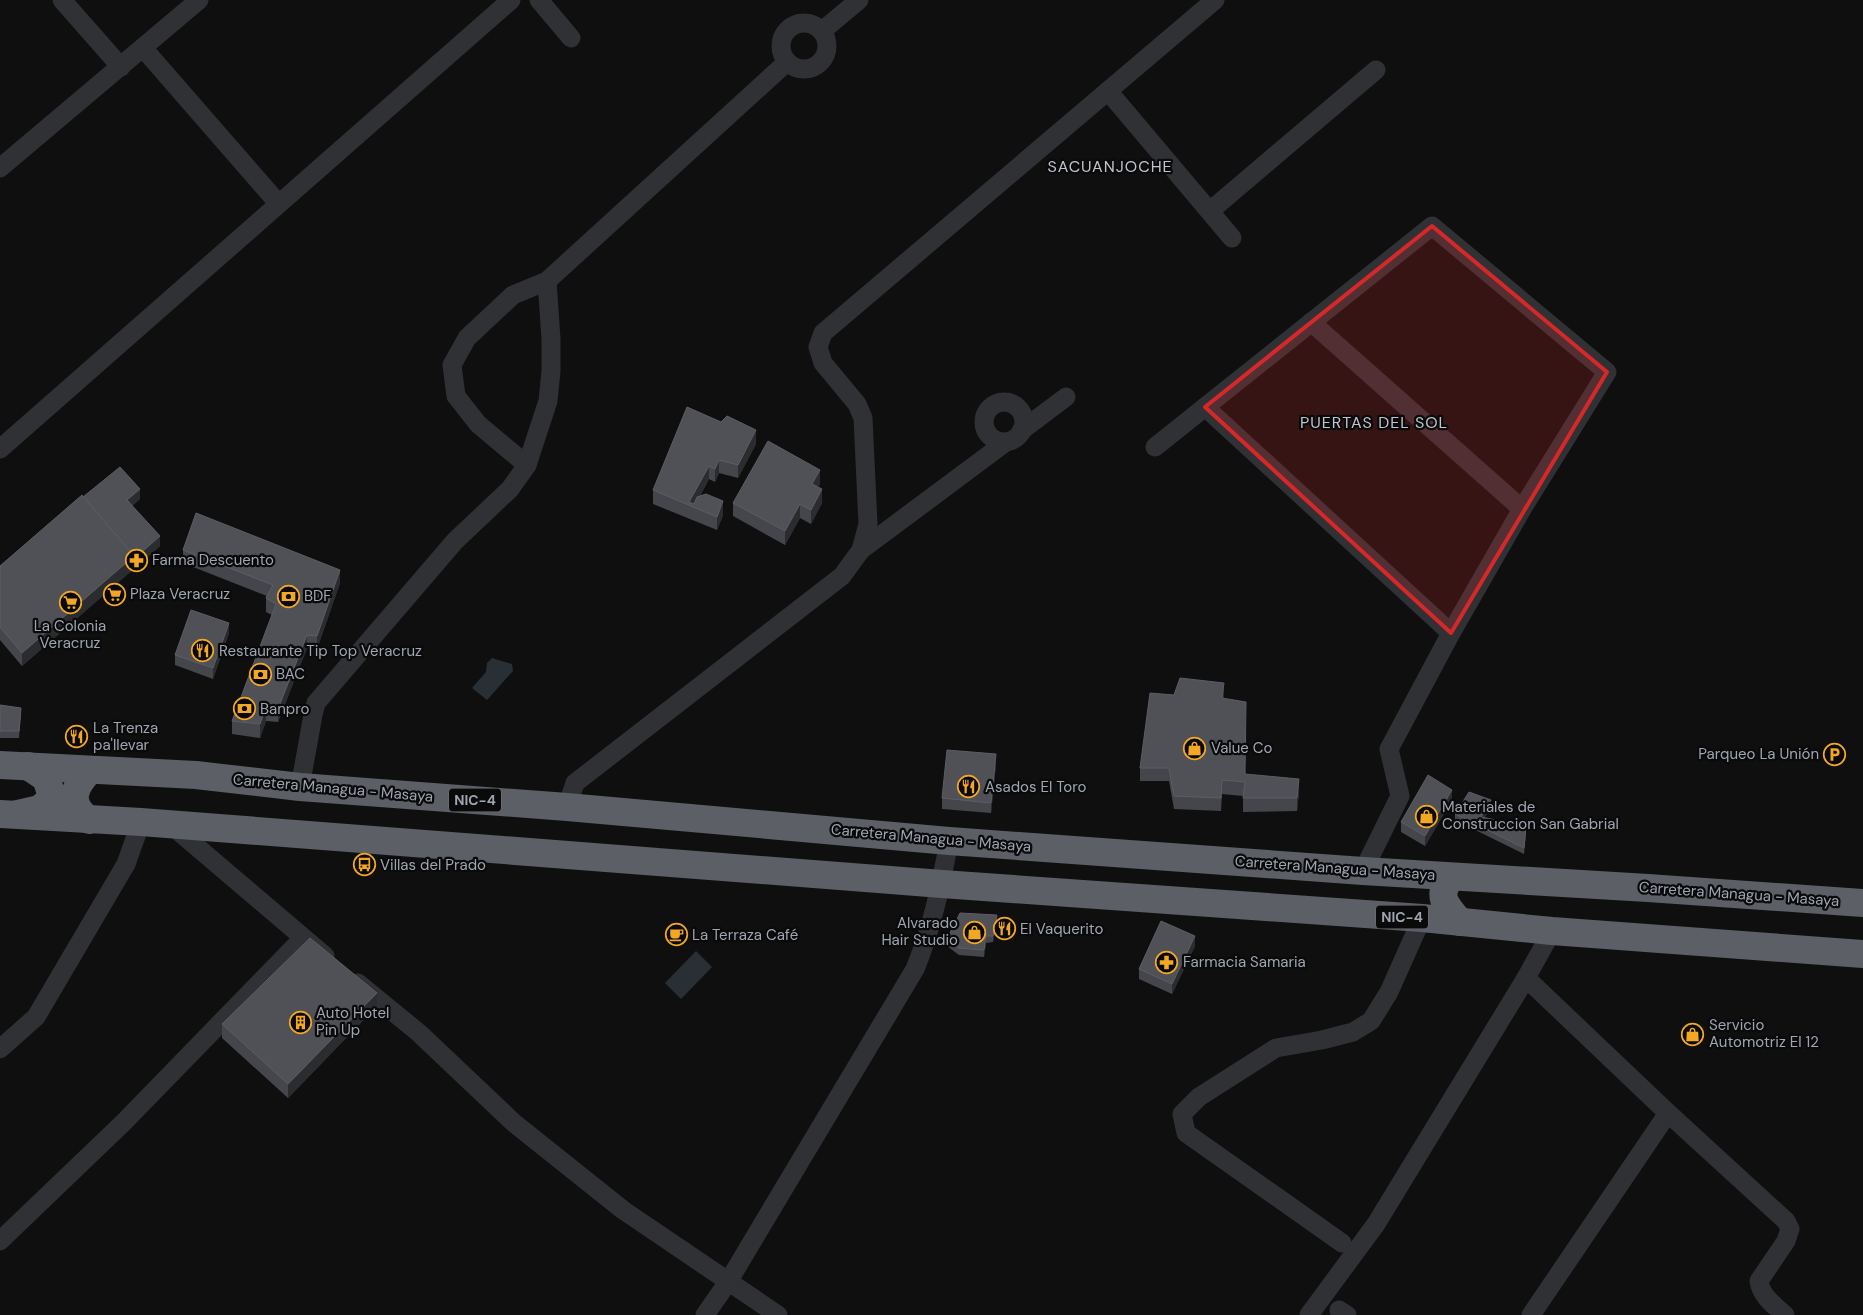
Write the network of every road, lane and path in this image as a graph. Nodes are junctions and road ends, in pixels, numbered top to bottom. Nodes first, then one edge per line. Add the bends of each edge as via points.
1 (62, 0) edge
2 (199, 0) edge
3 (511, 0) edge
4 (539, 0) edge
5 (859, 0) edge
6 (1215, 0) edge
7 (822, 31) junction
8 (571, 38) dead end
9 (143, 48) junction
10 (787, 62) junction
11 (121, 67) junction
12 (1376, 70) dead end
13 (1108, 91) junction
14 (0, 168) edge
15 (278, 203) junction
16 (1210, 211) junction
17 (1232, 238) dead end
18 (547, 281) junction
19 (1311, 322) junction
20 (1066, 397) dead end
21 (1205, 407) junction
22 (1021, 431) junction
23 (1006, 442) junction
24 (1155, 447) dead end
25 (0, 449) edge
26 (527, 465) junction
27 (1522, 509) junction
28 (861, 550) junction
29 (1451, 633) junction
30 (0, 765) edge
31 (28, 766) junction
32 (90, 770) junction
33 (300, 787) junction
34 (567, 807) junction
35 (7, 814) edge
36 (89, 820) junction
37 (141, 822) junction
38 (170, 824) junction
39 (949, 841) junction
40 (1363, 871) junction
41 (1413, 874) junction
42 (1452, 877) junction
43 (942, 884) junction
44 (1863, 903) edge
45 (1412, 918) junction
46 (1460, 922) junction
47 (1552, 931) junction
48 (303, 938) junction
49 (1863, 954) edge
50 (1526, 978) junction
51 (0, 1049) edge
52 (1668, 1113) junction
53 (0, 1241) edge
54 (1342, 1243) dead end
55 (728, 1282) junction
56 (705, 1315) edge
57 (778, 1315) edge
58 (1309, 1315) edge
59 (1531, 1315) edge
60 (1785, 1315) edge

1 - 11 street
2 - 9 street
3 - 15 street
4 - 8 street
5 - 7 street
6 - 13 street
7 - 10 street via 826,38 826,53 816,65 801,69
7 - 10 street via 810,22 788,28 783,34 780,49
9 - 11 street
9 - 15 street
10 - 18 street
11 - 14 street
12 - 16 street
13 - 16 street
13 - 28 street via 823,333 818,348 823,363 857,404 863,418 868,524
15 - 25 street
16 - 17 street
18 - 26 street via 551,339 548,400
18 - 26 street via 513,295 467,338 452,365 456,396 478,424
19 - 21 street
19 - 27 street
19 - 27 street via 1432,226 1608,372
20 - 22 street
21 - 24 street
21 - 29 street
22 - 23 street
22 - 23 street via 1024,419 1018,408 1007,402 994,404 985,414 985,428 993,438
23 - 28 street
26 - 33 street via 510,489 455,541 316,702
27 - 29 street
28 - 34 street via 842,576 575,783
29 - 40 street via 1389,749 1400,796
30 - 31 highway, Carretera Managua - Masaya / NIC-4
31 - 32 highway, Carretera Managua - Masaya / NIC-4
31 - 35 highway via 46,778 50,800 40,809
32 - 33 highway, Carretera Managua - Masaya / NIC-4 via 196,775
32 - 36 highway via 75,793 78,809
33 - 34 highway, Carretera Managua - Masaya / NIC-4
34 - 39 highway, Carretera Managua - Masaya / NIC-4
35 - 36 highway, NIC-4
36 - 37 highway, NIC-4
37 - 38 highway, NIC-4
37 - 51 street via 126,864 36,1017
38 - 43 highway, NIC-4
38 - 48 street
39 - 40 highway, Carretera Managua - Masaya / NIC-4
39 - 43 street
40 - 41 highway, Carretera Managua - Masaya / NIC-4
41 - 42 highway, Carretera Managua - Masaya / NIC-4
41 - 45 highway via 1419,893
42 - 44 highway, Carretera Managua - Masaya / NIC-4
42 - 46 highway via 1444,885 1443,895 1445,903
43 - 45 highway, NIC-4
43 - 55 street via 915,969
45 - 46 highway, NIC-4
45 - 54 street via 1388,992 1371,1021 1353,1032 1276,1048 1199,1097 1182,1114 1186,1133
46 - 47 highway, NIC-4
47 - 49 highway, NIC-4
47 - 50 street
48 - 53 street via 124,1122
48 - 55 street via 419,1033 514,1123 623,1210
50 - 52 street
50 - 58 street via 1376,1224
52 - 59 street
52 - 60 street via 1786,1221 1790,1229 1786,1241 1759,1281 1765,1296
55 - 56 street
55 - 57 street

